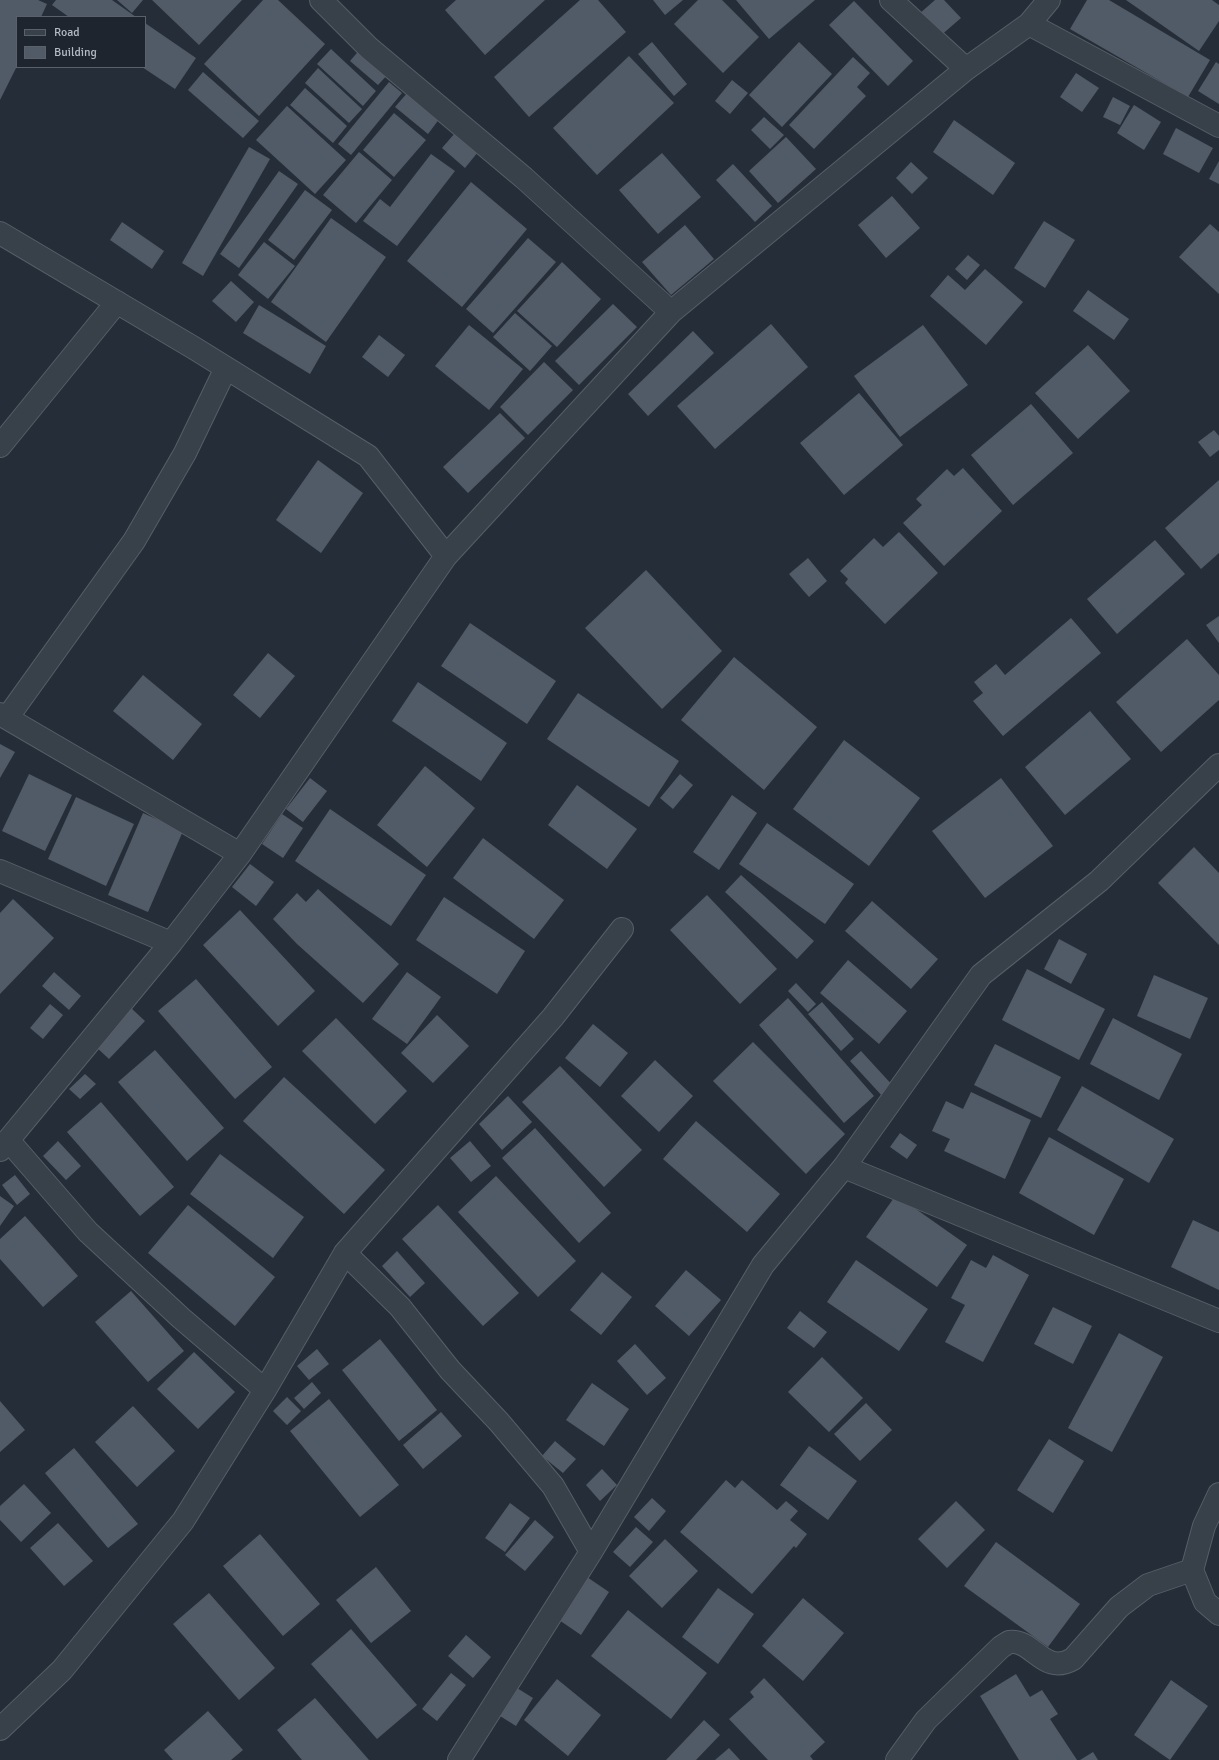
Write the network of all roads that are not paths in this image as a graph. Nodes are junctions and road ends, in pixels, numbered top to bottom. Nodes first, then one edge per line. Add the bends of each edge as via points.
1 (321, 0) edge
2 (891, 0) edge
3 (1048, 0) edge
4 (1029, 24) junction
5 (966, 69) junction
6 (1219, 126) edge
7 (0, 233) edge
8 (117, 302) junction
9 (671, 312) junction
10 (226, 368) junction
11 (0, 446) edge
12 (446, 556) junction
13 (3, 716) edge
14 (1219, 765) edge
15 (240, 854) junction
16 (0, 871) edge
17 (622, 929) dead end
18 (171, 943) junction
19 (4, 1145) edge
20 (844, 1167) junction
21 (345, 1253) junction
22 (1219, 1321) edge
23 (265, 1390) junction
24 (1219, 1494) edge
25 (591, 1552) junction
26 (1192, 1570) junction
27 (1219, 1614) edge
28 (0, 1729) edge
29 (458, 1760) edge
30 (897, 1760) edge

1 - 9 street via 369,48 524,178
2 - 5 street
3 - 4 street
4 - 5 street
4 - 6 street
5 - 9 street
7 - 8 street
8 - 10 street
8 - 11 street
9 - 12 street
10 - 12 street via 368,456
10 - 13 street via 185,453 134,542
12 - 15 street
13 - 15 street
14 - 20 street via 1099,881 981,975
15 - 18 street
16 - 18 street
17 - 21 street via 553,1018
18 - 19 street
19 - 23 street via 88,1232 181,1318
20 - 22 street
20 - 25 street via 763,1265
21 - 23 street
21 - 25 street via 400,1307 450,1370 499,1422 553,1486
23 - 28 street via 183,1521 62,1670
24 - 26 street via 1204,1526
25 - 29 street
26 - 27 street via 1205,1602
26 - 30 street via 1148,1585 1119,1607 1073,1659 1064,1664 1049,1662 1022,1645 1009,1642 1001,1647 926,1720

